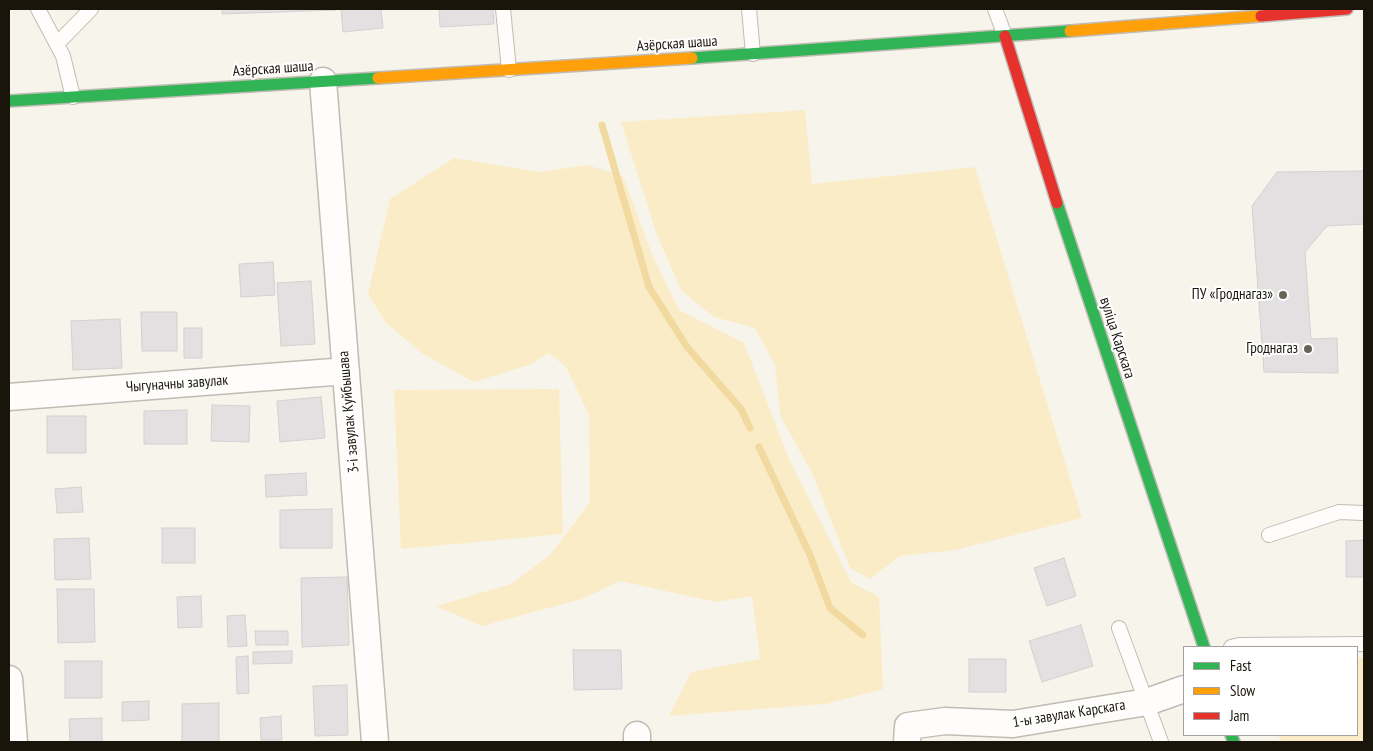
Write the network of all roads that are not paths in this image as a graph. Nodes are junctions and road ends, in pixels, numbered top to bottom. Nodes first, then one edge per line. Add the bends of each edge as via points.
1 (38, 9) edge
2 (91, 9) edge
3 (503, 9) edge
4 (750, 9) edge
5 (995, 9) edge
6 (1347, 9) edge
7 (1254, 12) edge
8 (1005, 36) junction
9 (57, 44) junction
10 (753, 54) junction
11 (508, 70) junction
12 (323, 81) junction
13 (73, 97) junction
14 (9, 101) edge
15 (346, 371) junction
16 (9, 397) edge
17 (1364, 513) edge
18 (1269, 535) dead end
19 (1119, 628) dead end
20 (1364, 644) edge
21 (1204, 646) edge
22 (1235, 646) edge
23 (9, 680) edge
24 (1183, 689) edge
25 (1148, 702) junction
26 (14, 742) edge
27 (375, 742) edge
28 (907, 742) edge
29 (1161, 742) edge

1 - 9 lane
2 - 9 lane
3 - 11 lane
4 - 10 lane
5 - 8 lane
6 - 7 main road, Азёрская шаша via 1273,14
7 - 8 main road, Азёрская шаша
8 - 10 main road, Азёрская шаша
8 - 21 main road, вуліца Карскага
9 - 13 lane
10 - 11 main road, Азёрская шаша
11 - 12 main road, Азёрская шаша
12 - 13 main road, Азёрская шаша
12 - 15 street, 3-і завулак Куйбышава
13 - 14 main road, Азёрская шаша
15 - 16 street, Чыгуначны завулак
15 - 27 street, 3-і завулак Куйбышава
17 - 18 lane via 1339,512
19 - 25 lane
20 - 22 lane
23 - 26 street
24 - 25 street, 1-ы завулак Карскага
25 - 28 street, 1-ы завулак Карскага via 1014,724 945,721 908,726
25 - 29 lane

